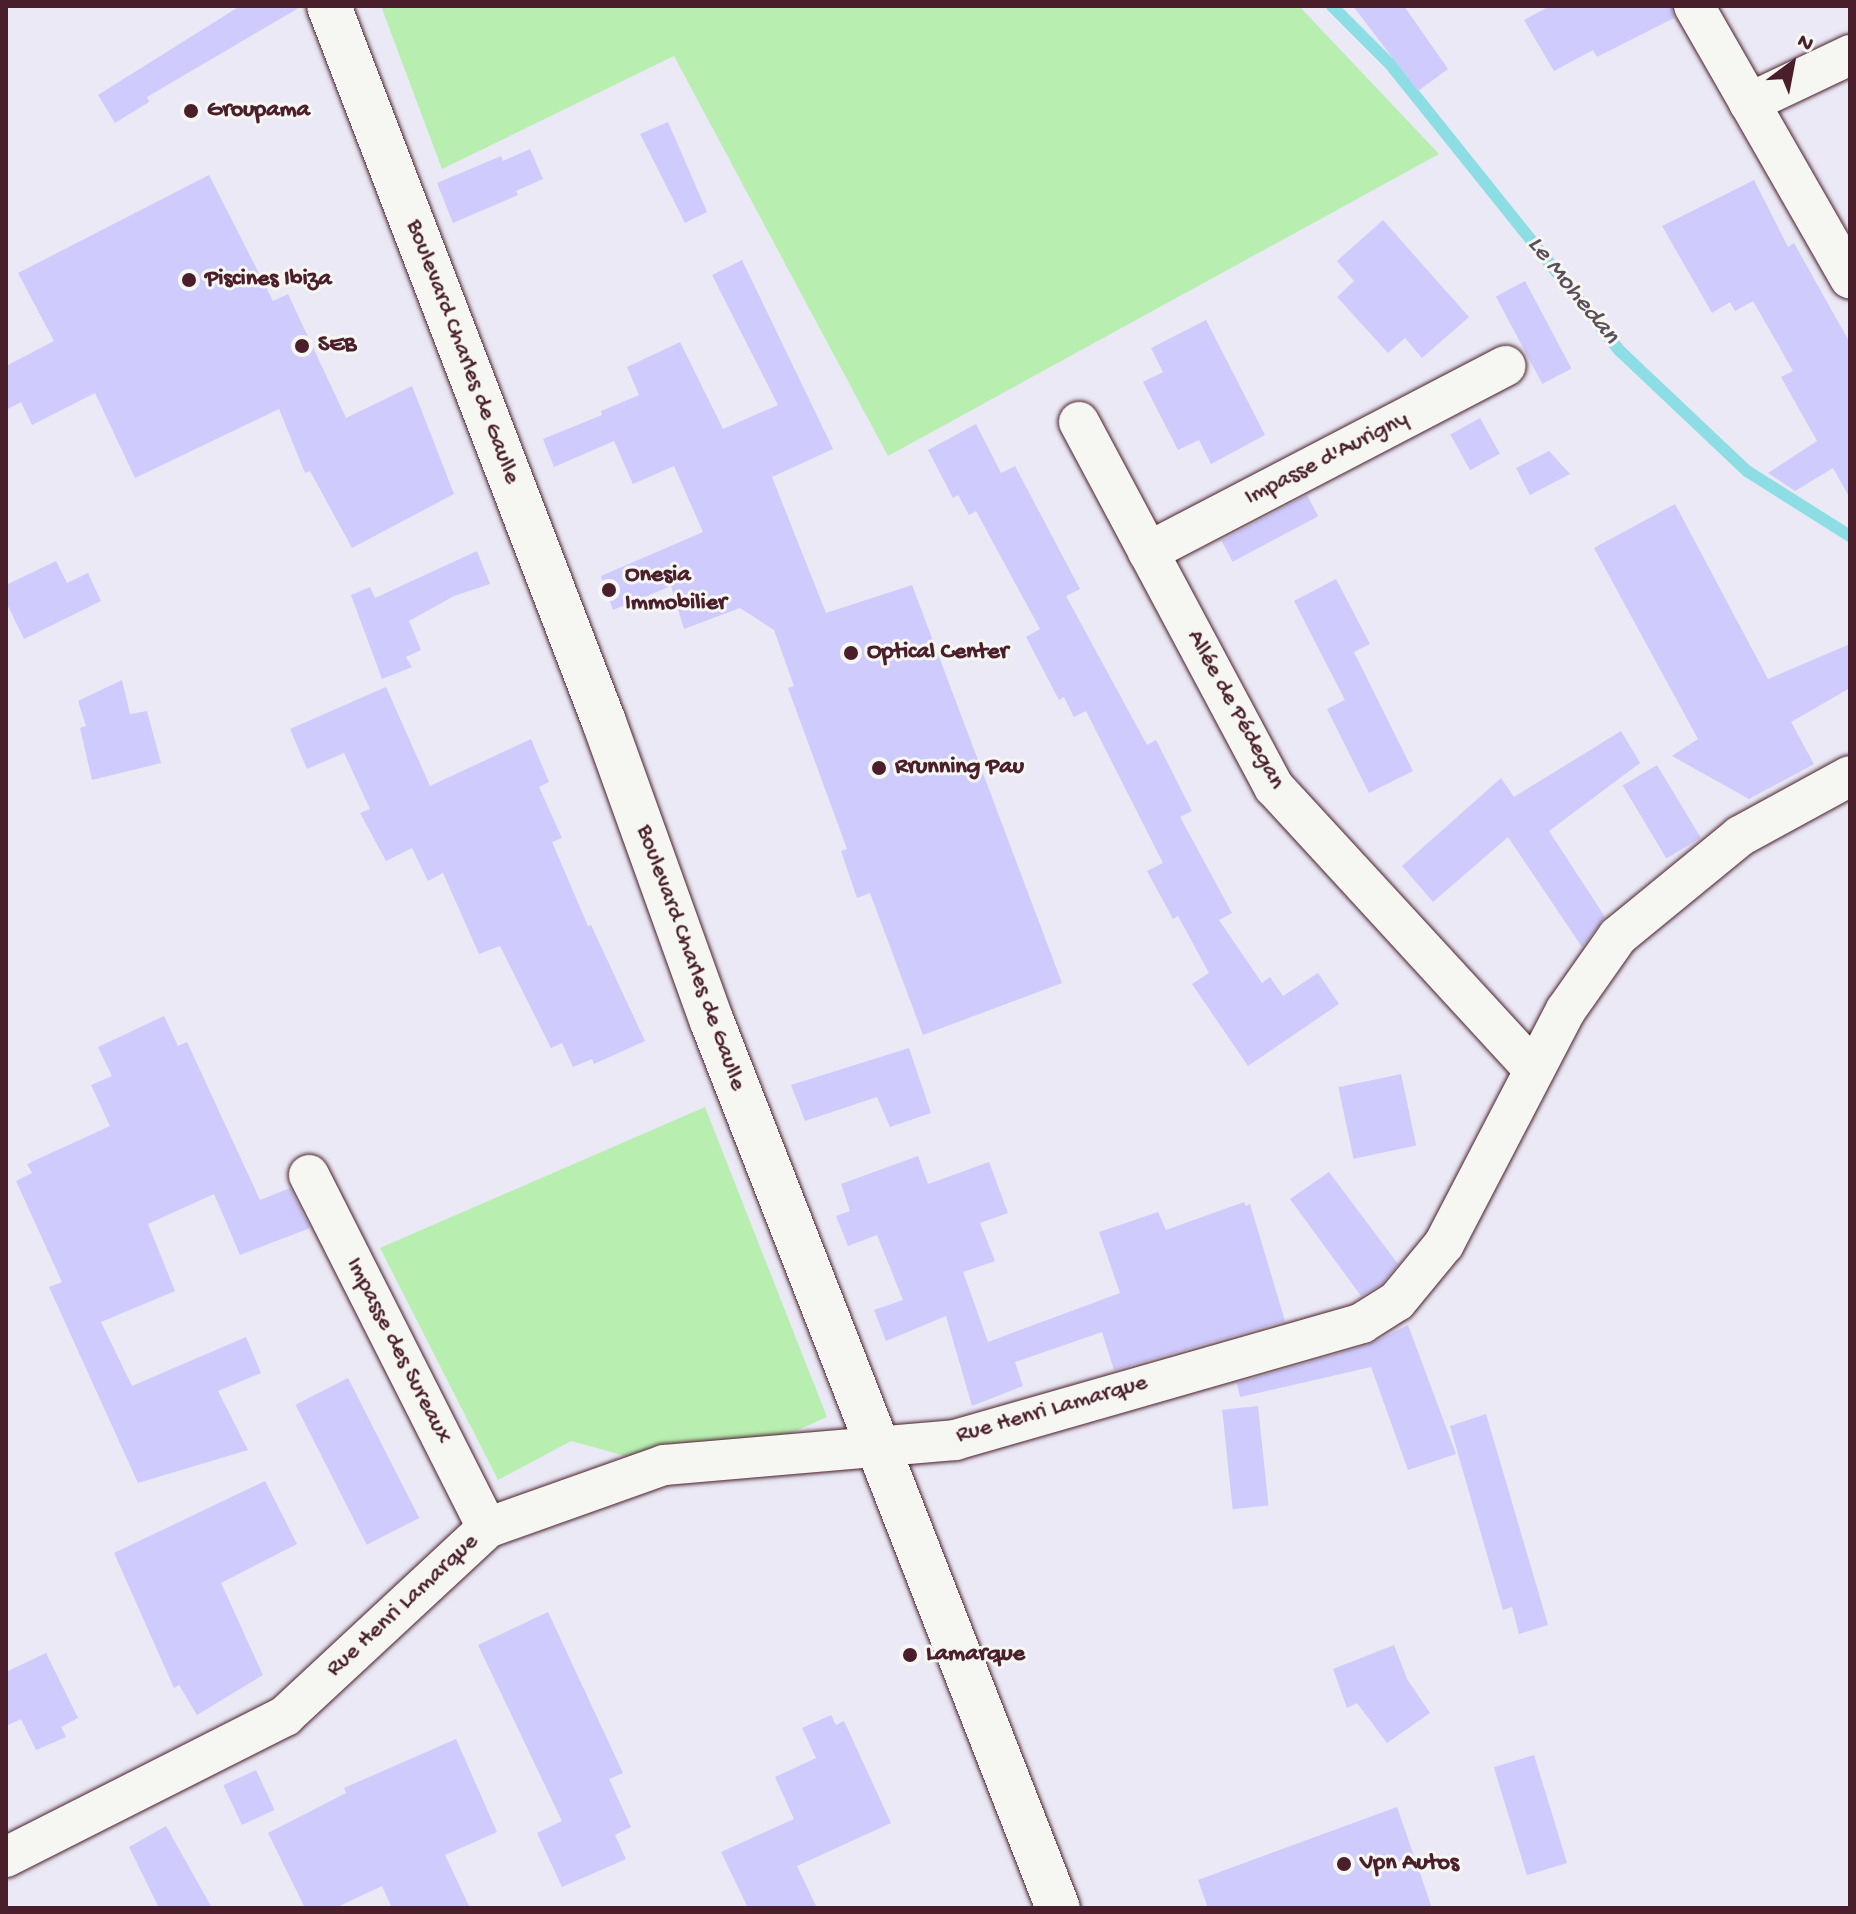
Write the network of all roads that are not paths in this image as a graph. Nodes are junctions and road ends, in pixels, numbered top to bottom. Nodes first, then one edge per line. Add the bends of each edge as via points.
1 (329, 6) edge
2 (1694, 6) edge
3 (1850, 55) edge
4 (1749, 103) junction
5 (1850, 278) edge
6 (1506, 366) dead end
7 (1079, 422) dead end
8 (1148, 552) junction
9 (1850, 776) edge
10 (1534, 1070) junction
11 (309, 1175) dead end
12 (876, 1446) junction
13 (487, 1528) junction
14 (6, 1857) edge
15 (1058, 1908) edge

1 - 12 main road, Boulevard Charles de Gaulle
2 - 4 street
3 - 4 street
4 - 5 street
6 - 8 street, Impasse d'Aurigny
7 - 8 street, Allée de Pédegan
8 - 10 street, Allée de Pédegan via 1274,787
9 - 10 street, Rue Henri Lamarque via 1740,836 1618,936 1566,1010
10 - 12 street, Rue Henri Lamarque via 1444,1244 1397,1301 1362,1323 955,1440
11 - 13 street, Impasse des Sureaux
12 - 13 street, Rue Henri Lamarque via 664,1465
12 - 15 main road, Boulevard Charles de Gaulle
13 - 14 street, Rue Henri Lamarque via 285,1716

